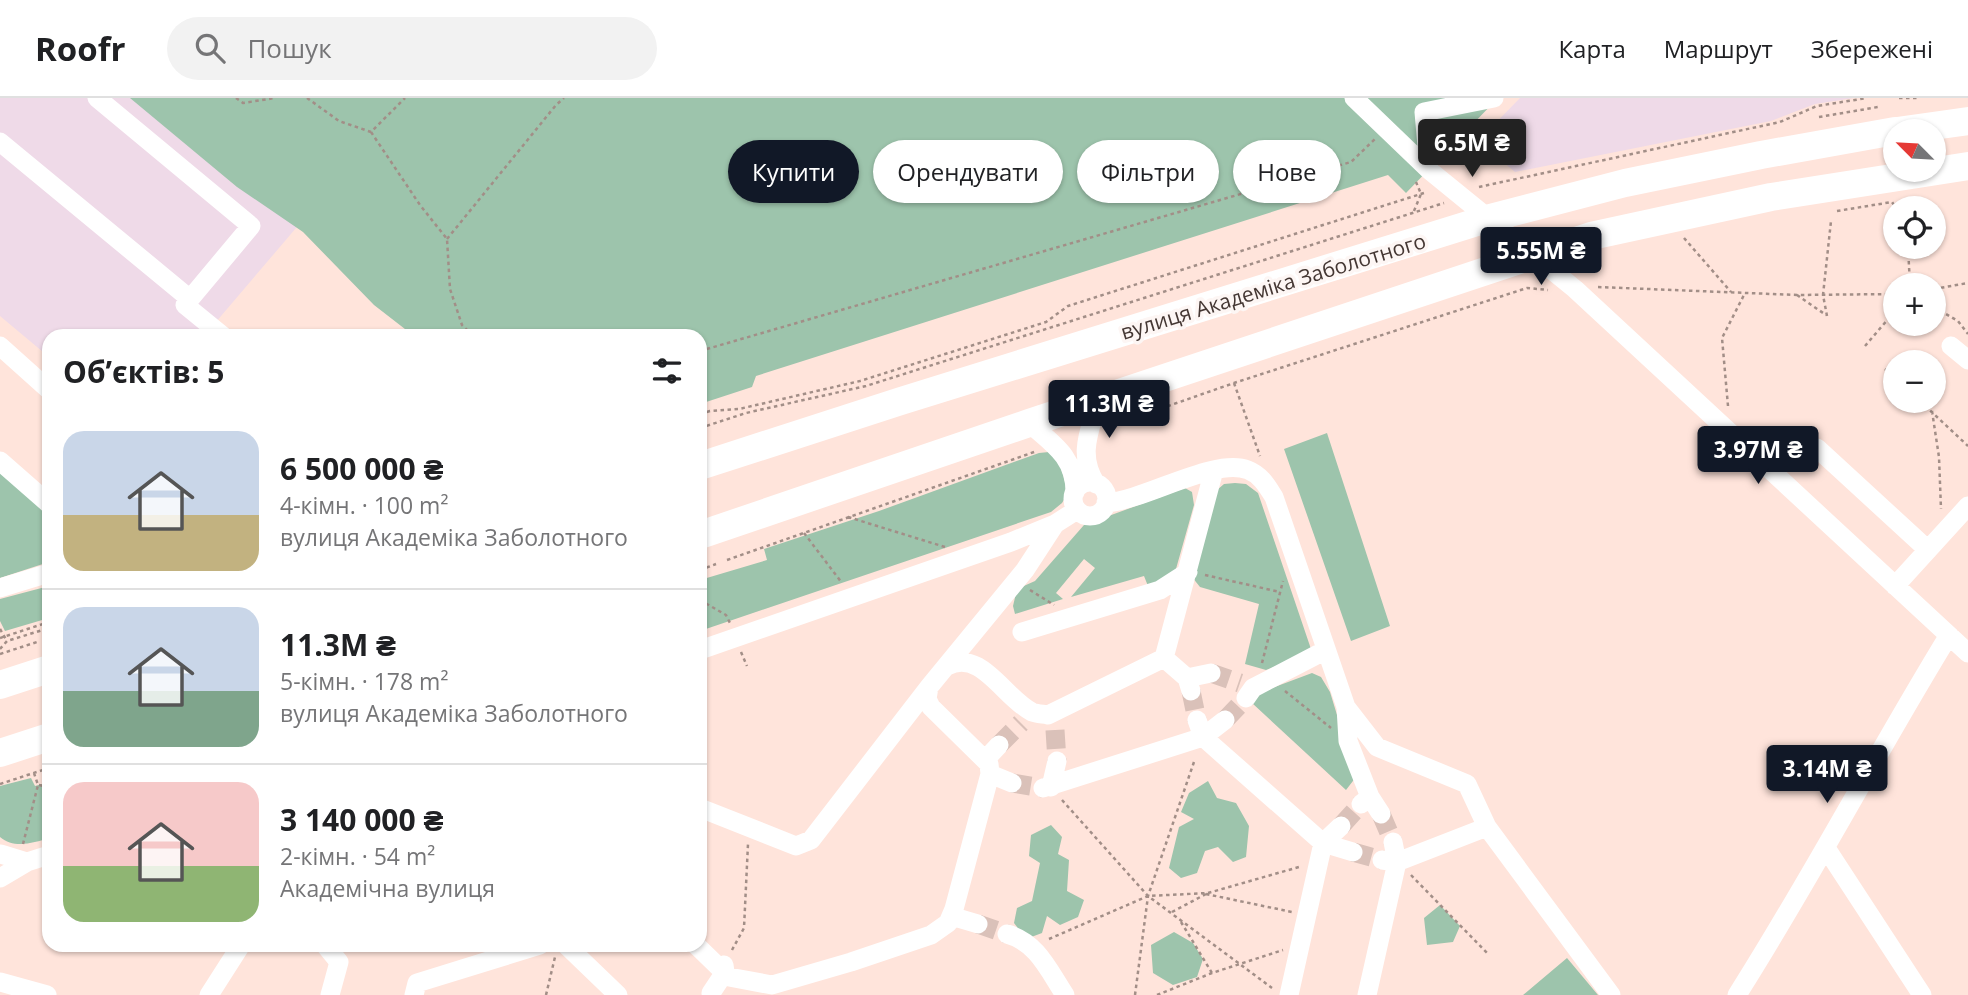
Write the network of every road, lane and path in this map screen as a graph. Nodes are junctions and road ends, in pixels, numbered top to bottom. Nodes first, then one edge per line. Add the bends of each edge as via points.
1 (97, 98) edge
2 (236, 98) edge
3 (275, 98) edge
4 (307, 98) edge
5 (405, 98) edge
6 (564, 98) edge
7 (1354, 98) edge
8 (1494, 98) edge
9 (1867, 98) edge
10 (1899, 98) edge
11 (1919, 98) edge
12 (1878, 107) dead end
13 (1819, 117) dead end
14 (1968, 121) edge
15 (1946, 124) edge
16 (1388, 129) junction
17 (371, 132) junction
18 (1883, 133) edge
19 (0, 142) edge
20 (1968, 166) edge
21 (1429, 170) junction
22 (1458, 193) junction
23 (1883, 203) edge
24 (1837, 211) dead end
25 (1490, 218) junction
26 (1831, 221) dead end
27 (1684, 238) dead end
28 (447, 239) junction
29 (1532, 254) junction
30 (1968, 282) edge
31 (1597, 287) dead end
32 (1946, 287) edge
33 (1575, 289) junction
34 (1731, 292) junction
35 (1745, 293) junction
36 (1883, 294) edge
37 (1797, 295) junction
38 (1823, 295) junction
39 (190, 299) junction
40 (1946, 314) edge
41 (1883, 324) edge
42 (214, 329) edge
43 (466, 329) edge
44 (1968, 334) edge
45 (0, 346) edge
46 (1865, 346) dead end
47 (1951, 346) dead end
48 (707, 349) edge
49 (1968, 360) edge
50 (1234, 383) junction
51 (42, 384) edge
52 (1098, 400) junction
53 (707, 413) edge
54 (1932, 413) edge
55 (1934, 413) edge
56 (1030, 423) junction
57 (707, 426) edge
58 (1730, 433) junction
59 (1088, 439) junction
60 (1968, 446) edge
61 (1817, 448) dead end
62 (1059, 449) junction
63 (1261, 459) dead end
64 (0, 461) edge
65 (707, 464) edge
66 (1214, 470) junction
67 (1096, 484) junction
68 (42, 498) edge
69 (1076, 501) junction
70 (1106, 503) junction
71 (1968, 506) edge
72 (848, 517) junction
73 (1055, 524) junction
74 (804, 533) junction
75 (707, 534) edge
76 (1942, 535) junction
77 (1011, 542) junction
78 (1928, 550) junction
79 (973, 555) junction
80 (727, 560) dead end
81 (716, 564) dead end
82 (707, 567) edge
83 (1188, 572) junction
84 (42, 575) edge
85 (1021, 575) junction
86 (1283, 581) dead end
87 (1895, 586) junction
88 (0, 588) edge
89 (1280, 592) junction
90 (857, 596) junction
91 (1071, 617) junction
92 (42, 624) edge
93 (0, 629) edge
94 (42, 630) edge
95 (1022, 632) dead end
96 (1949, 635) junction
97 (2, 637) edge
98 (7, 641) junction
99 (37, 642) dead end
100 (707, 648) edge
101 (0, 649) edge
102 (1326, 650) junction
103 (1968, 653) edge
104 (0, 654) edge
105 (1164, 658) junction
106 (947, 666) junction
107 (42, 671) edge
108 (1211, 673) tunnel mouth
109 (0, 685) edge
110 (929, 687) junction
111 (1253, 687) junction
112 (1346, 707) junction
113 (1225, 720) tunnel mouth
114 (1200, 729) junction
115 (42, 739) edge
116 (1348, 741) junction
117 (999, 745) tunnel mouth
118 (0, 753) edge
119 (1058, 761) tunnel mouth
120 (987, 767) junction
121 (42, 770) edge
122 (34, 773) junction
123 (1012, 783) tunnel mouth
124 (0, 784) edge
125 (38, 785) junction
126 (42, 786) edge
127 (1047, 787) junction
128 (707, 811) edge
129 (1381, 814) tunnel mouth
130 (1340, 826) tunnel mouth
131 (749, 828) junction
132 (1488, 828) junction
133 (1826, 848) junction
134 (1322, 852) junction
135 (1353, 852) tunnel mouth
136 (1, 853) edge
137 (25, 854) junction
138 (42, 855) edge
139 (1391, 855) junction
140 (0, 876) edge
141 (1206, 894) junction
142 (1148, 896) junction
143 (1171, 912) junction
144 (1308, 915) junction
145 (951, 916) junction
146 (1180, 920) junction
147 (978, 924) tunnel mouth
148 (1007, 934) tunnel mouth
149 (1301, 945) junction
150 (1034, 948) junction
151 (237, 952) edge
152 (331, 952) edge
153 (542, 952) edge
154 (553, 952) edge
155 (558, 952) edge
156 (704, 952) edge
157 (1489, 955) dead end
158 (1239, 964) junction
159 (724, 969) junction
160 (1212, 973) junction
161 (5, 987) edge
162 (711, 993) edge
163 (47, 995) edge
164 (209, 995) edge
165 (330, 995) edge
166 (414, 995) edge
167 (546, 995) edge
168 (618, 995) edge
169 (1065, 995) edge
170 (1135, 995) edge
171 (1157, 995) edge
172 (1281, 995) edge
173 (1289, 995) edge
174 (1367, 995) edge
175 (1611, 995) edge
176 (1737, 995) edge
177 (1922, 995) edge

1 - 39 street via 251,226
2 - 3 path via 243,103
4 - 17 path via 340,121
5 - 17 path
6 - 28 path
7 - 16 street
8 - 21 street via 1424,113
9 - 22 path via 1817,106 1780,122
10 - 11 path
12 - 13 path
14 - 15 highway, вулиця Академіка Заболотного
16 - 21 street
16 - 48 path via 1352,162
17 - 28 path
18 - 25 highway, вулиця Академіка Заболотного via 1625,183
19 - 39 street
20 - 29 highway via 1745,202
21 - 22 street
22 - 25 street
22 - 53 path via 1425,192 1068,306 1046,323 860,382
22 - 57 path via 866,386
23 - 24 path
25 - 29 street
25 - 65 highway, вулиця Академіка Заболотного
26 - 38 path
27 - 34 path
28 - 43 path via 450,289
29 - 33 street
29 - 52 highway
30 - 32 path
31 - 34 path
33 - 50 path via 1555,294 1544,288 1527,288
33 - 58 street
34 - 35 path
35 - 37 path
35 - 58 path via 1722,338
36 - 38 path
37 - 38 path
37 - 38 path via 1827,316
39 - 42 street via 185,305
40 - 44 path
41 - 46 path
45 - 51 street
47 - 49 street
50 - 59 path
50 - 63 path
52 - 56 highway
52 - 59 street
54 - 76 path
55 - 60 path
56 - 62 street
56 - 75 highway
58 - 87 street
59 - 67 street via 1086,464
61 - 78 street
62 - 69 street via 1074,472
62 - 72 path via 1041,449
64 - 68 street
66 - 70 street
66 - 83 street
66 - 102 street via 1246,469 1270,491
67 - 69 street via 1085,483
67 - 70 street via 1104,491
69 - 70 street via 1085,516 1096,515
69 - 73 street
71 - 76 street
72 - 74 path
72 - 79 path
73 - 77 street
73 - 85 street
74 - 80 path
74 - 90 path
76 - 78 street
77 - 79 street
77 - 85 street
78 - 87 street
79 - 90 street
81 - 82 path
83 - 89 path
83 - 91 street via 1160,590
83 - 105 street
84 - 88 street
85 - 91 path
85 - 106 street
86 - 89 path
87 - 96 street
89 - 111 path
90 - 100 street
91 - 95 street
92 - 97 path
93 - 97 path
94 - 98 path
96 - 103 street
96 - 133 street
97 - 98 path
98 - 101 path
99 - 104 path
102 - 111 street
102 - 112 street
105 - 106 street via 1054,721 1048,715 1026,717 972,662 957,660
105 - 108 street via 1189,685
106 - 110 street
107 - 109 highway
110 - 120 street via 931,707
110 - 131 street via 811,841 796,846
111 - 116 path via 1308,712
112 - 116 street
112 - 132 street via 1377,747 1466,785
113 - 114 street
114 - 127 street
114 - 134 street
114 - 142 path
115 - 118 highway
116 - 129 street via 1366,800
117 - 120 street
119 - 127 street
120 - 123 street
120 - 145 street
121 - 122 path
122 - 124 path
122 - 125 path
125 - 126 path
125 - 137 path
127 - 142 path
128 - 131 street
130 - 134 street
131 - 159 path via 744,928
132 - 139 street
132 - 175 street
133 - 176 street
133 - 177 street
134 - 135 street
134 - 141 path
134 - 144 street
136 - 137 street
136 - 140 street
137 - 138 street
137 - 140 street
139 - 157 path
139 - 174 street
141 - 142 path
141 - 143 path
141 - 144 path
142 - 143 path
142 - 150 path
142 - 170 path
143 - 146 path
144 - 149 street
145 - 147 street
145 - 159 street via 931,934 772,985 729,977
146 - 158 path
146 - 160 path
148 - 150 street
149 - 158 path
149 - 173 street
150 - 169 street
151 - 164 street
152 - 165 street via 339,962
153 - 166 street via 417,983
154 - 167 path
155 - 168 street
156 - 159 street
158 - 160 path
158 - 172 path
159 - 162 street
160 - 171 path
161 - 163 street

